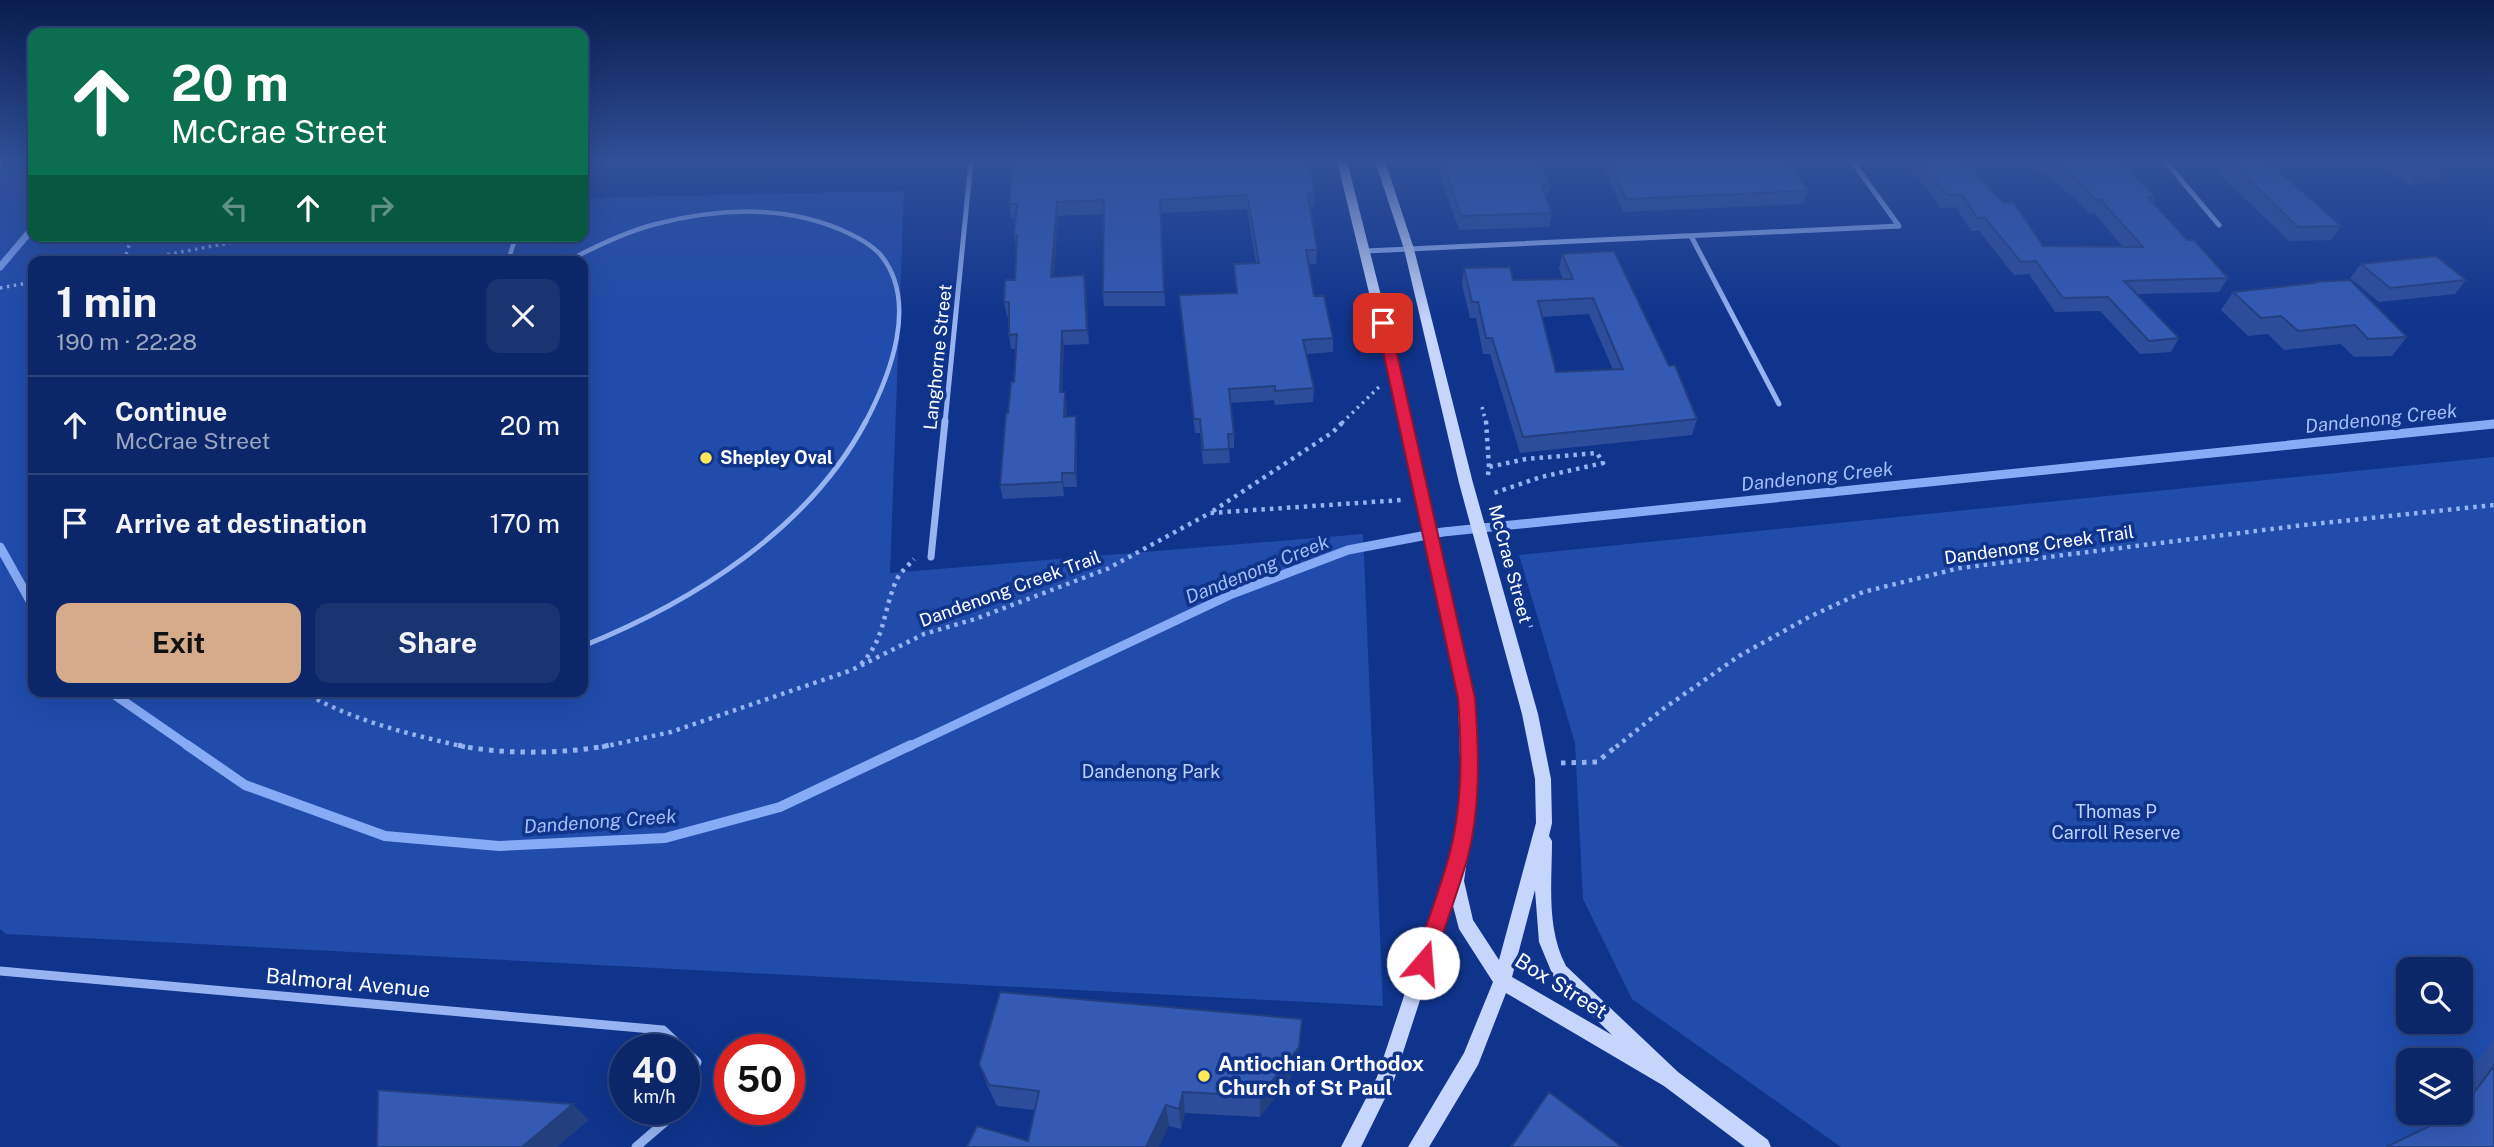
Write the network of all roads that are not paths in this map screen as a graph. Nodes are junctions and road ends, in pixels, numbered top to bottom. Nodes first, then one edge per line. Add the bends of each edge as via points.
1 (717, 215) edge
2 (792, 215) edge
3 (966, 215) edge
4 (1356, 215) edge
5 (1398, 215) edge
6 (1891, 215) edge
7 (2210, 215) edge
8 (2219, 225) dead end
9 (1691, 236) junction
10 (1409, 249) junction
11 (1366, 251) junction
12 (580, 256) edge
13 (1779, 404) dead end
14 (931, 557) dead end
15 (588, 644) edge
16 (1544, 824) junction
17 (1458, 858) junction
18 (0, 971) edge
19 (1502, 981) junction
20 (667, 1034) edge
21 (1671, 1079) junction
22 (662, 1125) edge
23 (636, 1147) edge
24 (1351, 1147) edge
25 (1418, 1147) edge
26 (1761, 1147) edge

1 - 12 lane via 654,225
2 - 15 lane via 869,244 881,257 895,295 897,347 860,436 798,514 696,591 633,627
3 - 14 street, Langhorne Street
4 - 11 main road
5 - 10 main road, McCrae Street
6 - 9 street via 1899,226
7 - 8 street
9 - 10 street
9 - 13 street
10 - 11 street
10 - 16 main road, McCrae Street via 1540,756
11 - 17 main road via 1466,698 1469,788
16 - 19 main road, McCrae Street
16 - 21 main road, Box Street via 1546,939 1551,957 1576,990
17 - 19 main road, Box Street via 1456,881 1465,923
17 - 24 main road via 1385,1080
18 - 20 street, Balmoral Avenue via 663,1030
19 - 21 main road, Box Street
19 - 25 main road, McCrae Street via 1471,1059
21 - 26 main road, Box Street
22 - 23 street

